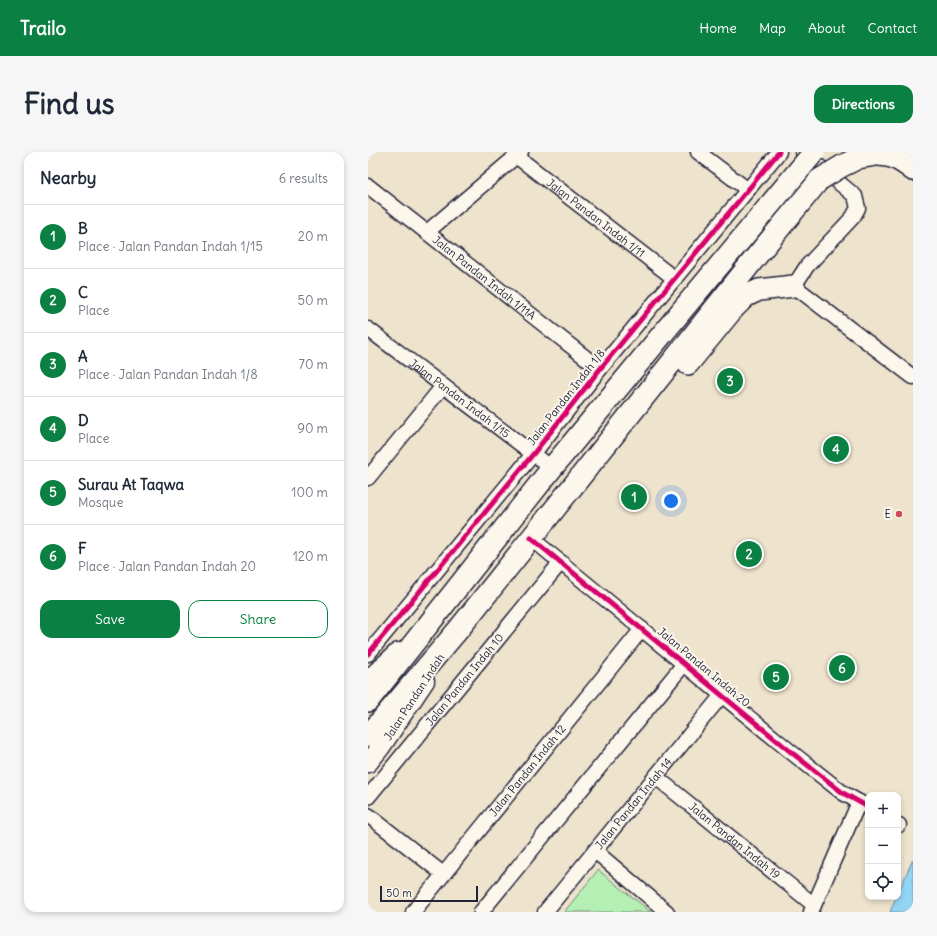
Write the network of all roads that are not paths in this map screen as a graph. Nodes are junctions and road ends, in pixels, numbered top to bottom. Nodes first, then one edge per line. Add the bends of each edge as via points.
1 (698, 152) edge
2 (779, 152) edge
3 (801, 152) edge
4 (814, 152) edge
5 (841, 152) edge
6 (519, 154) edge
7 (913, 170) edge
8 (819, 180) junction
9 (368, 186) edge
10 (748, 190) junction
11 (427, 232) junction
12 (675, 278) junction
13 (794, 286) junction
14 (368, 329) edge
15 (600, 369) junction
16 (913, 377) edge
17 (443, 386) junction
18 (534, 453) junction
19 (552, 468) junction
20 (368, 478) edge
21 (579, 478) junction
22 (531, 538) junction
23 (561, 562) junction
24 (436, 615) junction
25 (642, 629) junction
26 (458, 630) junction
27 (368, 654) edge
28 (684, 664) junction
29 (368, 680) edge
30 (722, 695) junction
31 (368, 701) edge
32 (368, 736) edge
33 (368, 763) edge
34 (656, 777) junction
35 (368, 798) edge
36 (864, 804) edge
37 (368, 815) edge
38 (595, 851) junction
39 (443, 874) junction
40 (813, 908) edge
41 (417, 911) edge
42 (481, 912) edge
43 (545, 912) edge
44 (668, 912) edge

1 - 10 street
2 - 10 street, Jalan Pandan Indah 1/8
3 - 13 street via 855,196 858,208 854,217 807,266
4 - 19 highway, bridge
5 - 8 highway
6 - 11 street
6 - 12 street, Jalan Pandan Indah 1/11
7 - 8 highway, bridge via 895,157 876,155 858,158
8 - 21 highway
9 - 11 street, Jalan Pandan Indah 1/11A
10 - 12 street, Jalan Pandan Indah 1/8
11 - 15 street, Jalan Pandan Indah 1/11A
12 - 15 street, Jalan Pandan Indah 1/8
13 - 16 street
13 - 21 highway via 759,290 746,296 632,432 606,459
14 - 17 street, Jalan Pandan Indah 1/15
15 - 18 street, Jalan Pandan Indah 1/8
17 - 18 street, Jalan Pandan Indah 1/15
17 - 20 street
18 - 19 street, Jalan Pandan Indah 1/15
18 - 27 street, Jalan Pandan Indah 1/8
19 - 24 highway
21 - 22 highway
22 - 23 street, Jalan Pandan Indah 20
22 - 26 highway
23 - 25 street, Jalan Pandan Indah 20
23 - 35 street, Jalan Pandan Indah 10
24 - 29 main road
24 - 31 highway
25 - 28 street, Jalan Pandan Indah 20
25 - 39 street, Jalan Pandan Indah 12
26 - 32 highway
26 - 33 main road, Jalan Pandan Indah
28 - 30 street, Jalan Pandan Indah 20
28 - 42 street
30 - 34 street, Jalan Pandan Indah 14
30 - 36 street, Jalan Pandan Indah 20 via 843,793
34 - 38 street, Jalan Pandan Indah 14
34 - 40 street, Jalan Pandan Indah 19
36 - 40 street
37 - 39 street
38 - 43 street, Jalan Pandan Indah 14
38 - 44 street
39 - 41 street, Jalan Pandan Indah 12

